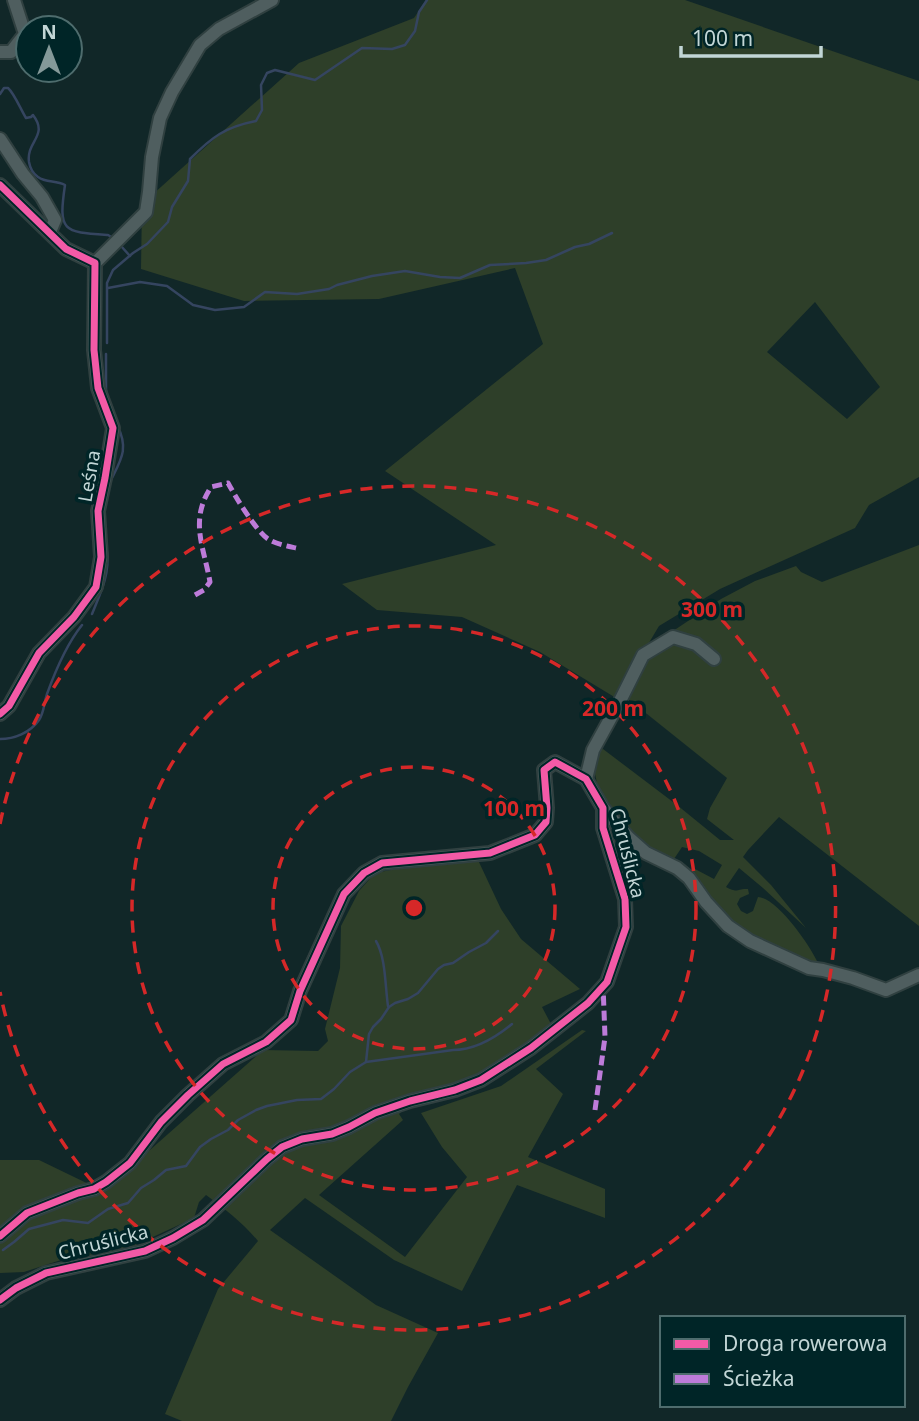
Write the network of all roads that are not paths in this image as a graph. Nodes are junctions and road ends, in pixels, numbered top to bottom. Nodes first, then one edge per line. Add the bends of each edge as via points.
1 (14, 0) edge
2 (272, 0) edge
3 (0, 52) edge
4 (0, 139) edge
5 (0, 185) edge
6 (50, 232) junction
7 (91, 260) junction
8 (714, 659) dead end
9 (0, 714) edge
10 (586, 779) junction
11 (603, 808) junction
12 (919, 975) edge
13 (0, 1236) edge
14 (0, 1300) edge

1 - 3 street via 25,34 11,52
2 - 7 street via 219,29 200,46 160,118 146,212
4 - 6 street via 55,220
5 - 6 street
6 - 7 street via 66,249
7 - 9 street, Leśna via 98,388 113,429 97,511 101,557 96,587 39,653
8 - 10 street via 696,645 673,637 643,655 593,750
10 - 11 street, Chruślicka
10 - 13 street via 555,762 544,770 546,822 535,835 490,853 382,863 364,873 344,894 290,1020 266,1042 223,1064 162,1122 130,1163 106,1182 27,1213
11 - 12 street via 646,853 689,878 728,926 751,941 809,968 886,990
11 - 14 street, Chruślicka via 603,828 625,899 626,927 607,982 589,1003 481,1080 282,1147 203,1220 173,1238 145,1251 46,1273

